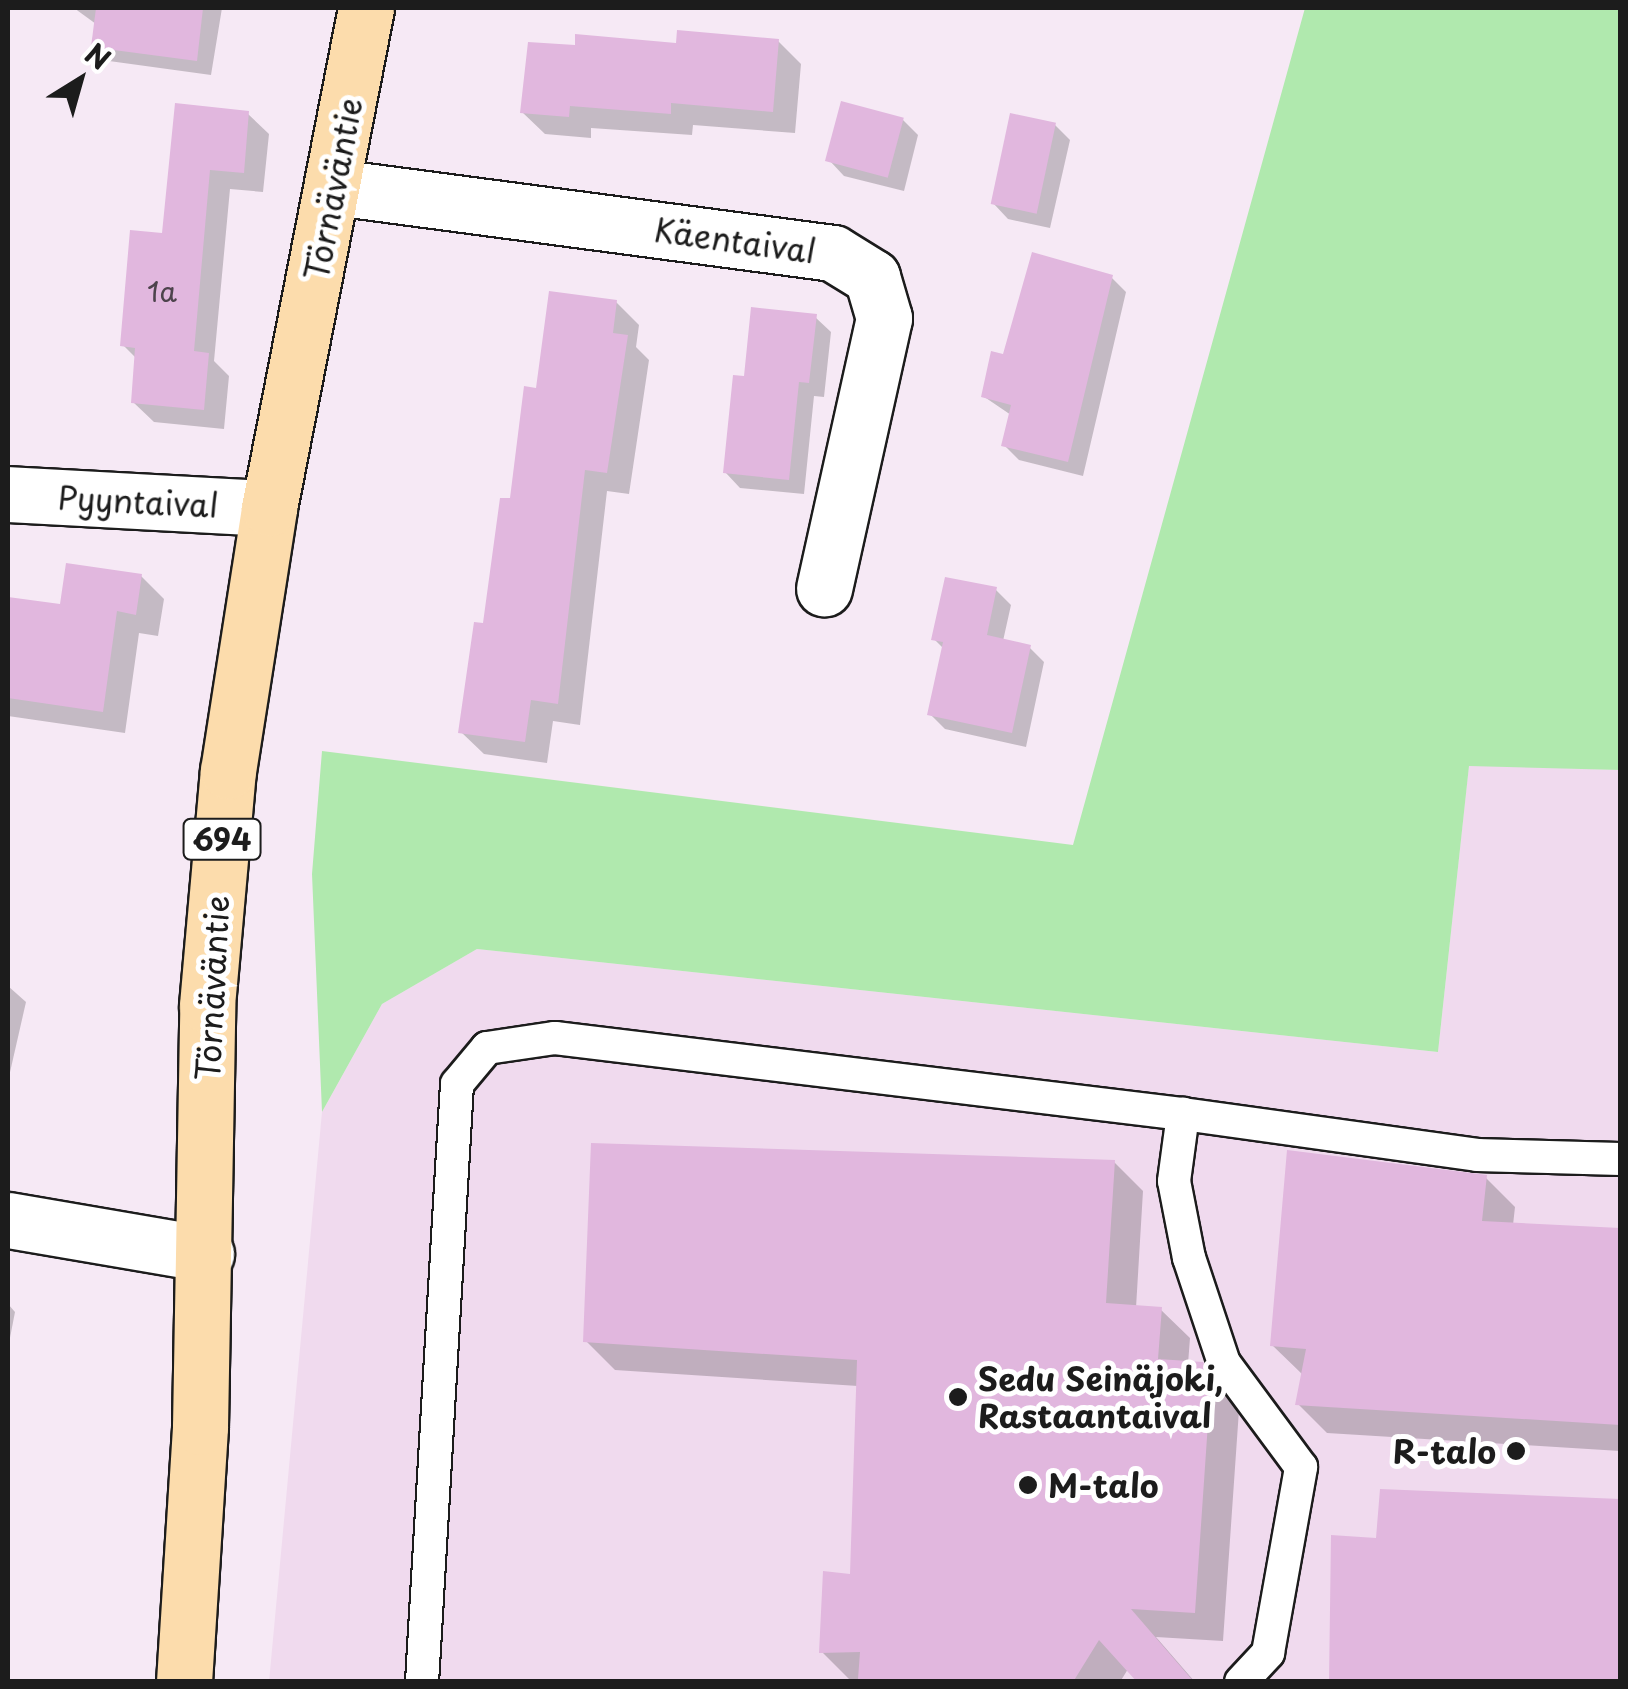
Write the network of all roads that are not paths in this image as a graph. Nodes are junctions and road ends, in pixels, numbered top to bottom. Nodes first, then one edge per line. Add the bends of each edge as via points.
1 (366, 8) edge
2 (335, 186) junction
3 (8, 494) edge
4 (269, 508) junction
5 (824, 588) dead end
6 (1184, 1114) junction
7 (1620, 1159) edge
8 (8, 1220) edge
9 (206, 1254) junction
10 (184, 1682) edge
11 (422, 1682) edge
12 (1241, 1682) edge

1 - 2 main road, Törnäväntie / 694
2 - 4 main road, Törnäväntie / 694
2 - 5 street, Käentaival via 833,253 872,276 884,318
3 - 4 street, Pyyntaival
4 - 9 main road, Törnäväntie / 694 via 228,771 207,1005
6 - 7 lane via 1477,1156
6 - 11 lane via 555,1038 487,1048 456,1084
6 - 12 lane via 1174,1181 1189,1258 1224,1363 1301,1467 1268,1653
8 - 9 street
9 - 10 main road, Törnäväntie / 694

